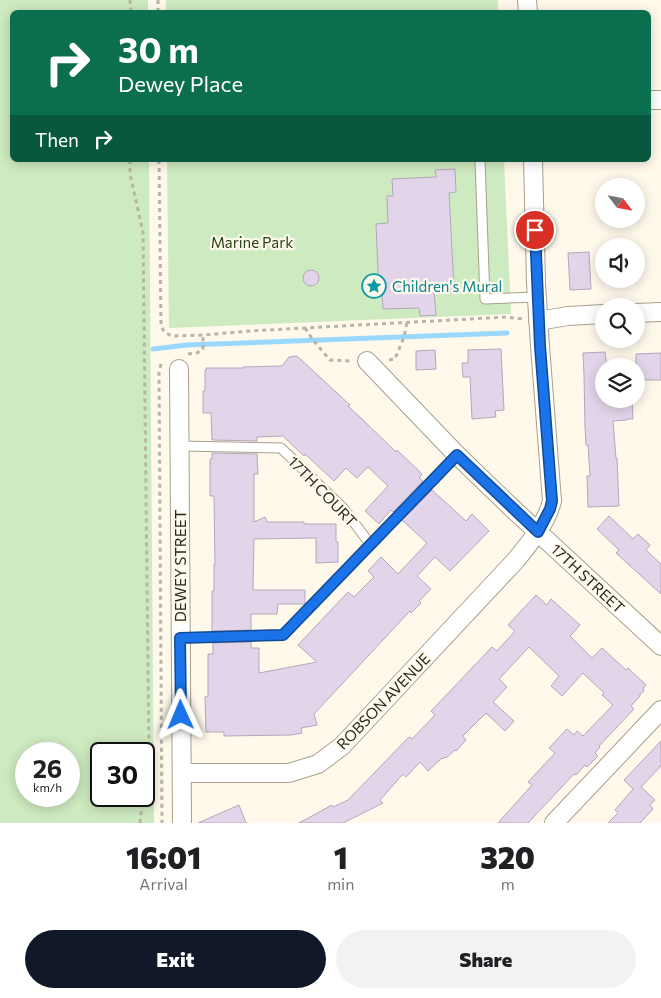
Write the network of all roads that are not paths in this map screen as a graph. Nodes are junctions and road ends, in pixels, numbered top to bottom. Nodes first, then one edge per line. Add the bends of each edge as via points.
1 (480, 162) edge
2 (533, 162) edge
3 (537, 297) junction
4 (661, 312) edge
5 (645, 313) edge
6 (595, 314) edge
7 (538, 321) junction
8 (367, 361) road end
9 (179, 369) dead end
10 (180, 446) junction
11 (457, 455) junction
12 (538, 532) junction
13 (370, 544) junction
14 (180, 638) junction
15 (661, 646) edge
16 (661, 710) edge
17 (182, 773) junction
18 (182, 823) edge
19 (554, 823) edge

1 - 3 lane via 485,299
2 - 3 street, ROBSON AVENUE
3 - 7 street, ROBSON AVENUE
4 - 5 street
6 - 7 street
7 - 12 street, ROBSON AVENUE via 552,501
8 - 11 street, 17TH STREET
9 - 10 street, DEWEY STREET
10 - 13 lane, 17TH COURT via 281,448 343,508
10 - 14 street, DEWEY STREET
11 - 12 street, 17TH STREET
11 - 13 lane
12 - 15 street, 17TH STREET
12 - 17 street, ROBSON AVENUE via 516,560 342,746 318,764 289,773
13 - 14 lane via 283,635
14 - 17 street, DEWEY STREET
16 - 19 street
17 - 18 street, DEWEY STREET

